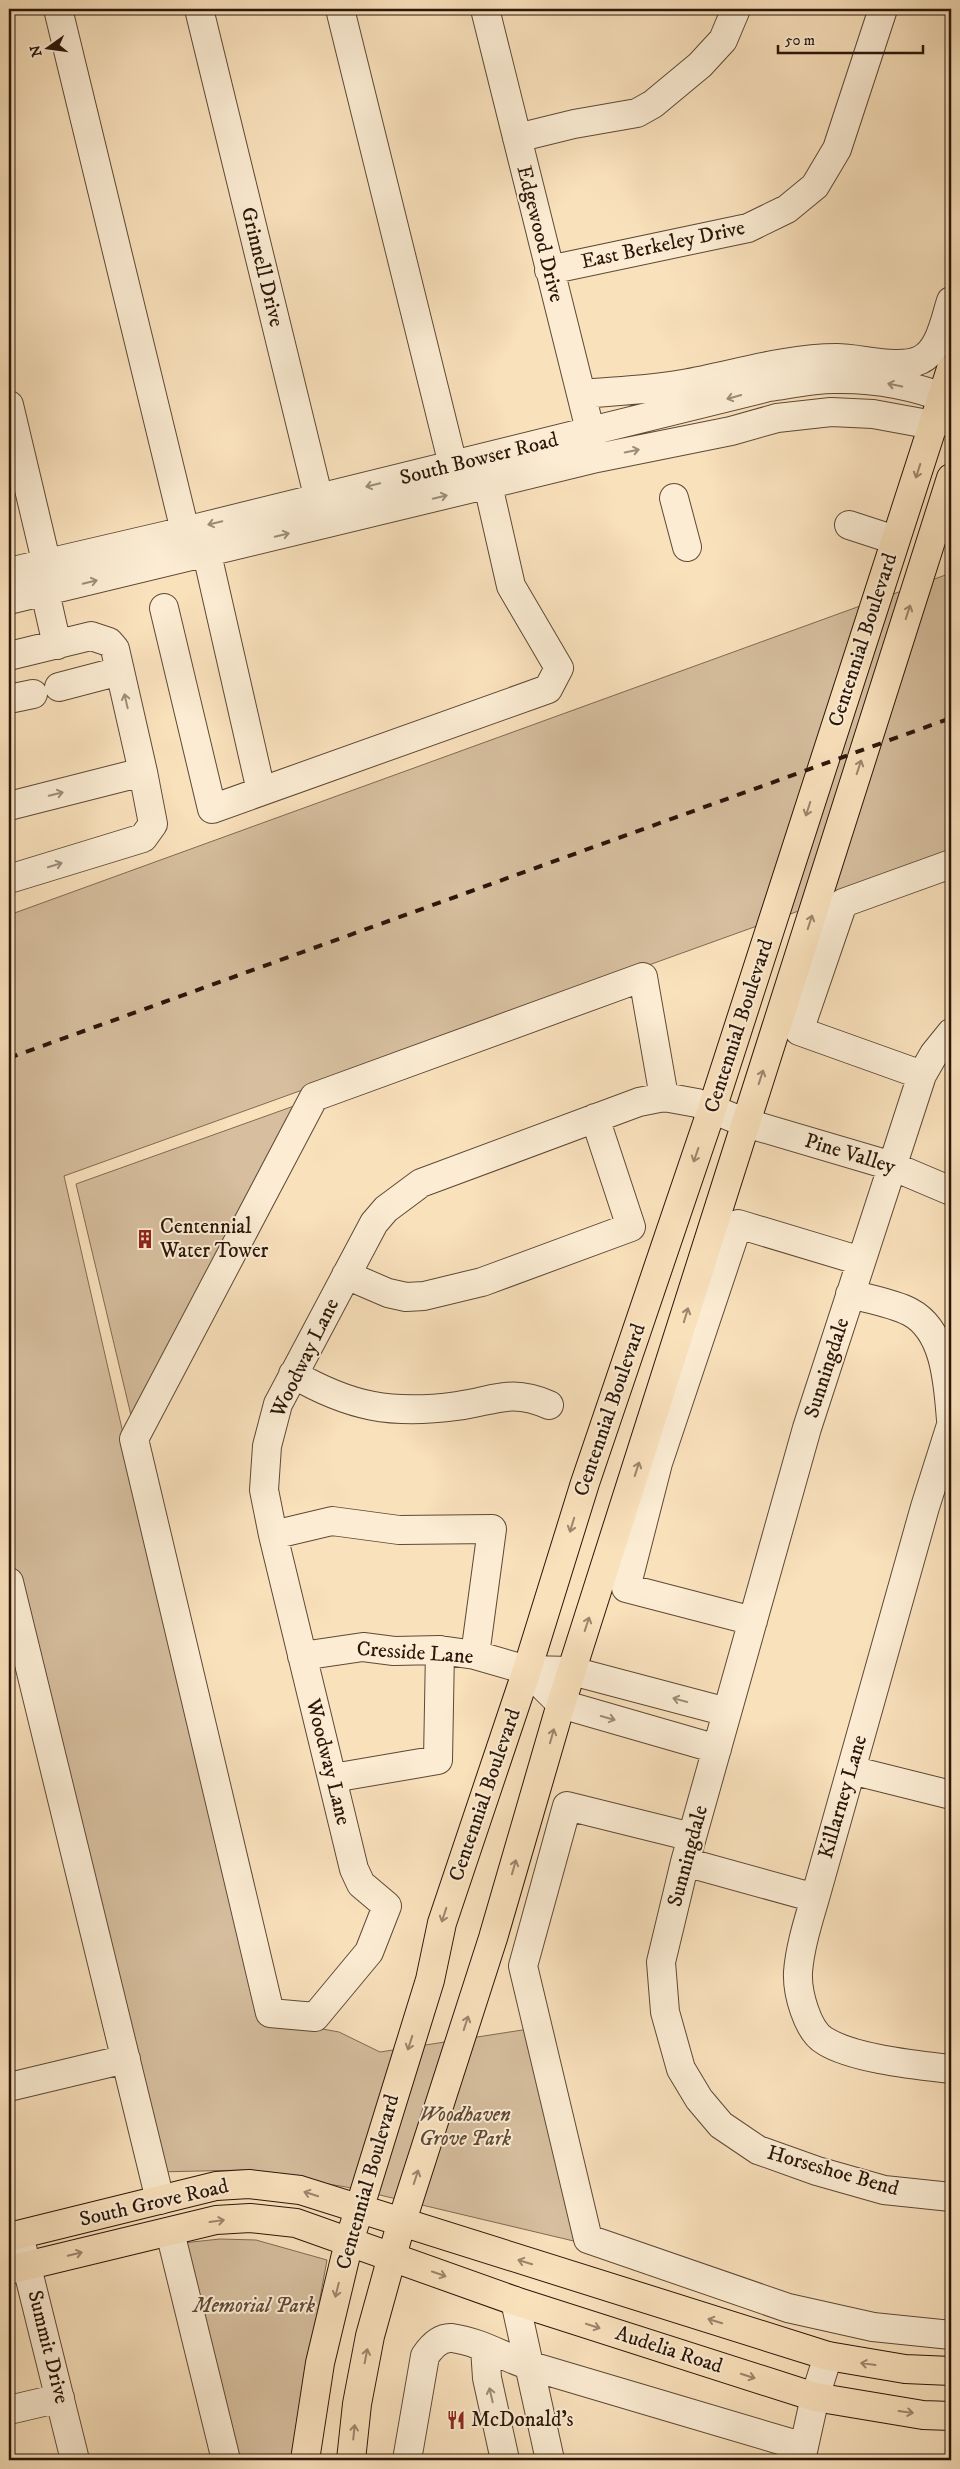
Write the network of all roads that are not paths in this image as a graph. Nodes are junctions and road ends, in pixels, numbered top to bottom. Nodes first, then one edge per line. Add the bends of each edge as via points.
1 (58, 9) edge
2 (199, 9) edge
3 (340, 9) edge
4 (485, 9) edge
5 (736, 9) edge
6 (883, 9) edge
7 (517, 138) junction
8 (549, 270) junction
9 (951, 301) edge
10 (951, 369) edge
11 (581, 394) junction
12 (9, 405) edge
13 (944, 410) edge
14 (591, 432) junction
15 (597, 458) junction
16 (453, 465) junction
17 (951, 478) edge
18 (488, 485) junction
19 (318, 498) junction
20 (674, 498) dead end
21 (325, 525) junction
22 (849, 525) dead end
23 (185, 531) junction
24 (895, 540) junction
25 (687, 547) dead end
26 (207, 554) junction
27 (47, 564) junction
28 (9, 572) edge
29 (49, 591) junction
30 (9, 600) edge
31 (164, 608) dead end
32 (57, 644) junction
33 (9, 656) edge
34 (120, 671) junction
35 (59, 687) dead end
36 (143, 772) junction
37 (261, 791) junction
38 (9, 806) edge
39 (951, 864) edge
40 (10, 872) edge
41 (951, 1033) edge
42 (922, 1075) junction
43 (664, 1097) junction
44 (712, 1109) junction
45 (595, 1118) junction
46 (746, 1123) junction
47 (892, 1166) junction
48 (951, 1191) edge
49 (861, 1261) junction
50 (346, 1275) junction
51 (850, 1294) junction
52 (293, 1374) junction
53 (549, 1405) dead end
54 (951, 1420) edge
55 (951, 1425) edge
56 (951, 1500) edge
57 (925, 1507) junction
58 (273, 1535) junction
59 (9, 1582) edge
60 (753, 1621) junction
61 (440, 1650) junction
62 (475, 1655) junction
63 (302, 1656) junction
64 (527, 1670) junction
65 (572, 1670) junction
66 (561, 1704) junction
67 (727, 1712) junction
68 (716, 1749) junction
69 (852, 1770) junction
70 (333, 1778) junction
71 (951, 1795) edge
72 (688, 1849) junction
73 (815, 1898) junction
74 (661, 1962) joint
75 (126, 2059) junction
76 (951, 2069) edge
77 (9, 2088) edge
78 (951, 2197) edge
79 (160, 2200) junction
80 (357, 2209) junction
81 (402, 2224) junction
82 (170, 2232) junction
83 (14, 2236) edge
84 (349, 2242) junction
85 (393, 2258) junction
86 (18, 2268) edge
87 (515, 2301) junction
88 (951, 2335) edge
89 (485, 2348) junction
90 (828, 2356) junction
91 (530, 2366) junction
92 (951, 2372) edge
93 (815, 2397) junction
94 (60, 2398) junction
95 (9, 2410) edge
96 (951, 2416) edge
97 (803, 2454) edge
98 (75, 2460) edge
99 (226, 2460) edge
100 (305, 2460) edge
101 (351, 2460) edge
102 (407, 2460) edge
103 (505, 2460) edge
104 (550, 2460) edge

1 - 23 street
2 - 19 street, Grinnell Drive
3 - 16 street
4 - 7 street, Edgewood Drive
5 - 7 street via 722,40 700,65 653,104 637,113
6 - 8 street, East Berkeley Drive via 837,150 815,186 787,209 748,228
7 - 8 street, Edgewood Drive
8 - 11 street, Edgewood Drive
9 - 11 street via 940,336 921,360 904,364 837,358 800,361 680,385
10 - 13 main road, Centennial Boulevard
11 - 14 street, Edgewood Drive
12 - 27 street
13 -> 14 street, South Bowser Road via 876,381 833,378 769,387
15 -> 13 street, South Bowser Road via 731,431 777,418 831,412 873,414
13 -> 24 main road, Centennial Boulevard
14 - 15 street, Edgewood Drive
14 - 16 street, South Bowser Road
15 - 18 street, South Bowser Road
16 -> 19 street, South Bowser Road
46 -> 17 main road, Centennial Boulevard
21 -> 18 street, South Bowser Road
18 - 37 street via 511,586 559,668 548,689
19 - 21 street, Grinnell Drive
19 -> 23 street, South Bowser Road
20 - 25 street
26 -> 21 street, South Bowser Road
22 - 24 street
23 - 27 street, South Bowser Road
24 -> 44 main road, Centennial Boulevard
29 -> 26 street, South Bowser Road
26 - 37 street
27 - 28 street, South Bowser Road
27 - 29 street
29 - 30 street, South Bowser Road
29 - 32 street
31 - 37 street via 212,809
32 - 33 street
32 - 34 street via 91,636 100,638 115,649
34 - 35 street
36 -> 34 street
38 -> 36 street
40 -> 36 street via 143,838 153,824
39 - 42 street via 843,903 799,1031
41 - 42 street, Sunningdale
42 - 47 street, Sunningdale
43 - 44 street, Woodway Lane
43 - 45 street, Woodway Lane
43 - 70 street, Woodway Lane via 643,977 314,1097 134,1438 270,2013 315,2017 369,1952 387,1906 361,1884 354,1869
44 - 46 street, Pine Valley
44 -> 64 main road, Centennial Boulevard via 585,1484
45 - 50 street, Woodway Lane via 421,1183 386,1209 374,1223
45 - 50 street via 631,1227 482,1282 424,1296 388,1293
46 - 47 street, Pine Valley
65 -> 46 main road, Centennial Boulevard
47 - 48 street, Pine Valley
47 - 49 street, Sunningdale
49 - 51 street, Sunningdale
49 - 60 street via 738,1224 658,1463 626,1588
50 - 52 street, Woodway Lane
51 - 54 street via 909,1312 926,1324 938,1346 948,1383
51 - 60 street, Sunningdale
52 - 53 street via 319,1389 375,1408 415,1410 459,1406 502,1396 530,1397
52 - 58 street, Woodway Lane via 278,1404 267,1446 264,1490
55 - 57 street, Killarney Lane
56 - 57 street
57 - 69 street, Killarney Lane
58 - 62 street via 332,1522 399,1530 492,1529
58 - 63 street, Woodway Lane
59 - 75 street
60 - 67 street, Sunningdale
61 - 62 street, Cresside Lane
61 - 63 street, Cresside Lane via 394,1651 364,1647
61 - 70 street via 438,1760
62 - 64 street, Cresside Lane
63 - 70 street, Woodway Lane
64 - 65 street
64 - 66 street
64 -> 80 main road, Centennial Boulevard via 442,1923 430,1980
65 - 66 main road, Centennial Boulevard
67 -> 65 street
66 -> 68 street
81 -> 66 main road, Centennial Boulevard via 493,1938
67 - 68 street, Sunningdale
68 - 72 street, Sunningdale
69 - 71 street
69 - 73 street, Killarney Lane
72 - 73 street
72 - 74 street, Sunningdale
72 - 88 street via 567,1806 523,1966 588,2239 788,2308 873,2328
73 - 76 street, Killarney Lane via 801,1949 798,1975 810,2024 824,2040 844,2049
74 - 78 street, Horseshoe Bend via 665,2012 681,2069 699,2099 721,2124 758,2150 817,2171 884,2190
75 - 77 street
75 - 79 street
80 -> 79 main road, South Grove Road via 300,2190 249,2184 216,2186
79 - 83 main road, South Grove Road
80 - 81 main road, South Grove Road
80 - 84 main road, Centennial Boulevard
81 - 85 main road, Centennial Boulevard
90 -> 81 main road, Audelia Road
82 -> 84 main road, South Grove Road via 216,2220 250,2218 296,2224
86 -> 82 main road, South Grove Road
82 - 99 street
83 - 86 street, Summit Drive
84 - 85 main road, South Grove Road
84 -> 100 main road, Centennial Boulevard via 320,2363
85 -> 87 main road, Audelia Road
101 -> 85 main road, Centennial Boulevard via 357,2404 370,2336
86 - 94 street, Summit Drive
87 - 91 street
87 -> 93 main road, Audelia Road
89 - 91 street
89 - 102 street via 451,2338 431,2347 425,2356
103 -> 89 street via 487,2378
92 -> 90 main road, Audelia Road via 905,2369
90 - 93 street
91 - 97 street
91 - 104 street
93 -> 96 main road, Audelia Road via 923,2415
93 - 97 street
94 - 95 street
94 - 98 street, Summit Drive

